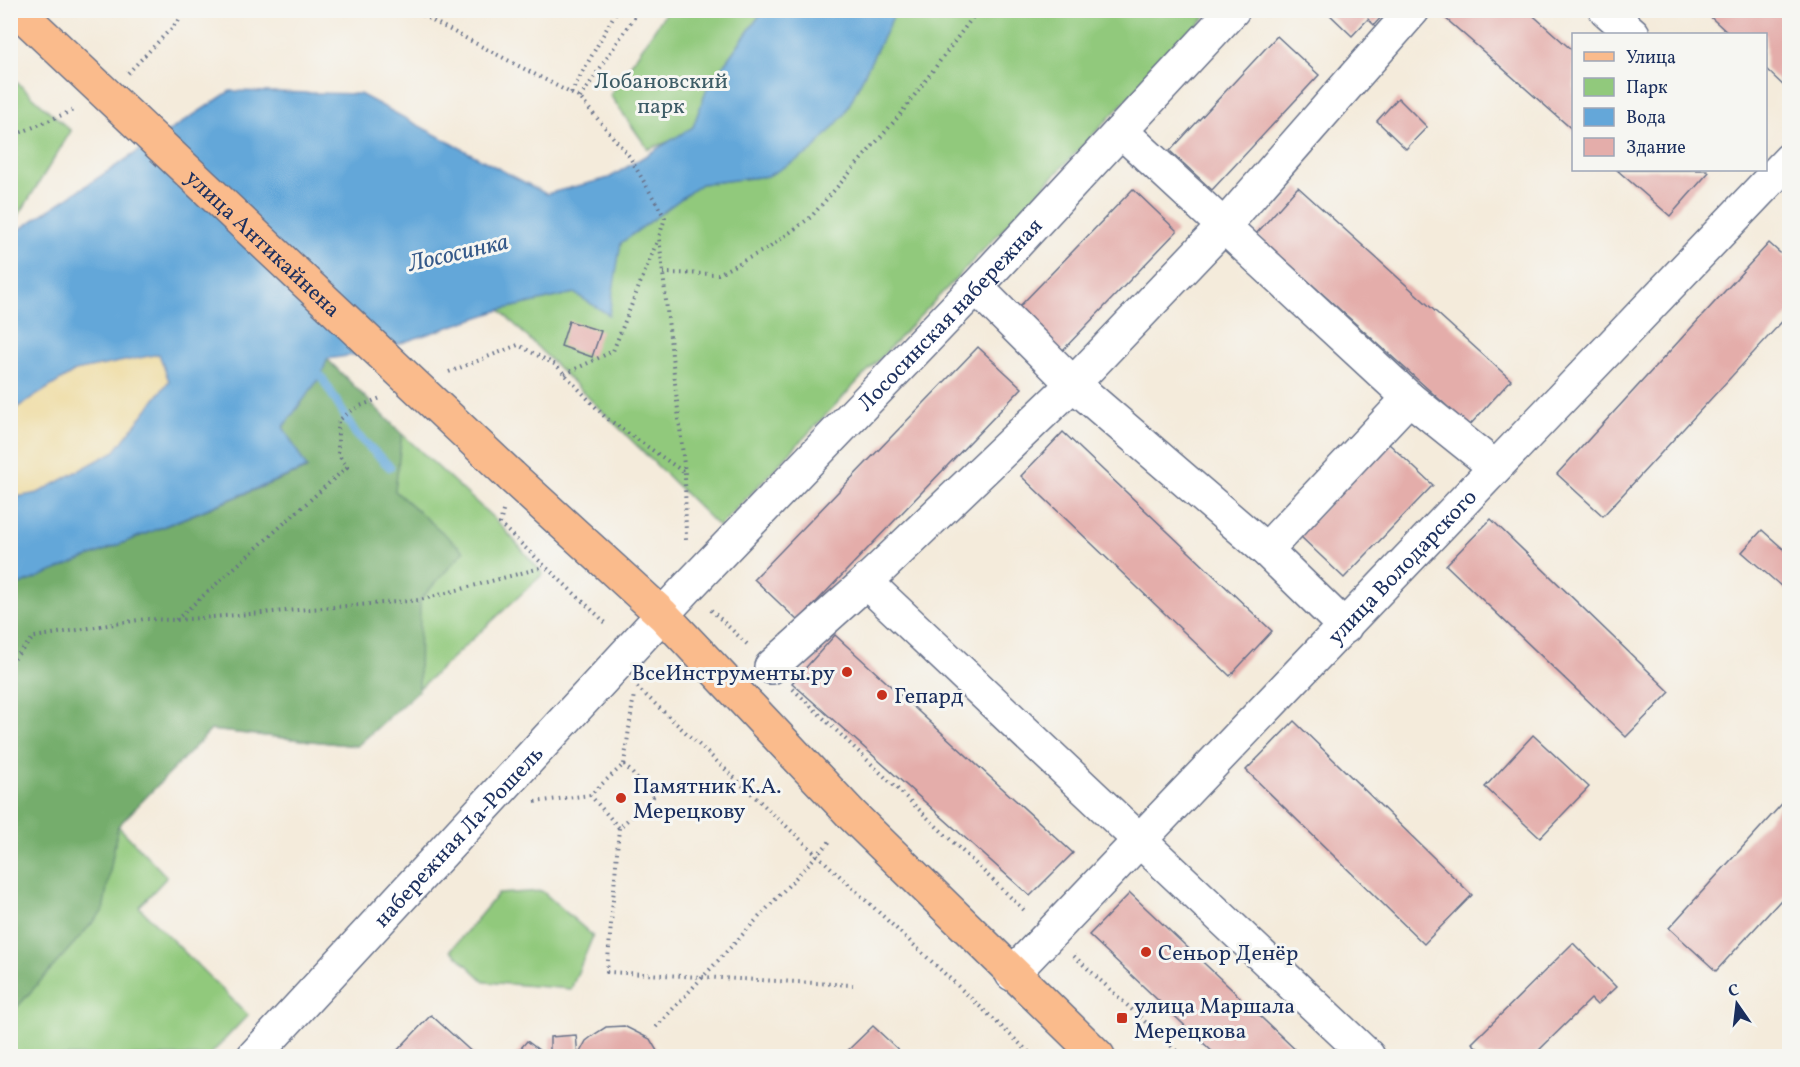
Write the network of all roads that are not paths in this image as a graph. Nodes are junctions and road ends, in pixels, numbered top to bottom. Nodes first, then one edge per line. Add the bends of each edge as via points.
1 (16, 10) edge
2 (1233, 10) edge
3 (1413, 10) edge
4 (1606, 10) edge
5 (1632, 33) edge
6 (1121, 131) junction
7 (1782, 161) edge
8 (1223, 227) junction
9 (976, 287) junction
10 (1073, 384) junction
11 (1409, 398) junction
12 (1495, 467) junction
13 (1266, 550) junction
14 (866, 582) junction
15 (663, 615) junction
16 (1345, 627) junction
17 (771, 667) road end
18 (1139, 843) junction
19 (1012, 974) junction
20 (254, 1056) edge
21 (1098, 1056) edge
22 (1368, 1056) edge

1 - 15 main road, улица Антикайнена, bridge
2 - 6 street, Лососинская набережная
3 - 8 street
4 - 5 street
6 - 8 street
6 - 9 street, Лососинская набережная
7 - 12 street, улица Володарского
8 - 10 street
8 - 11 street
9 - 10 street
9 - 15 street, Лососинская набережная
10 - 13 street
10 - 14 street
11 - 12 street
11 - 13 street
12 - 16 street, улица Володарского
13 - 16 street
14 - 17 street
14 - 18 street
15 - 19 main road via 853,816
15 - 20 street, набережная Ла-Рошель
16 - 18 street, улица Володарского
18 - 19 street, улица Володарского
18 - 22 street
19 - 21 main road

